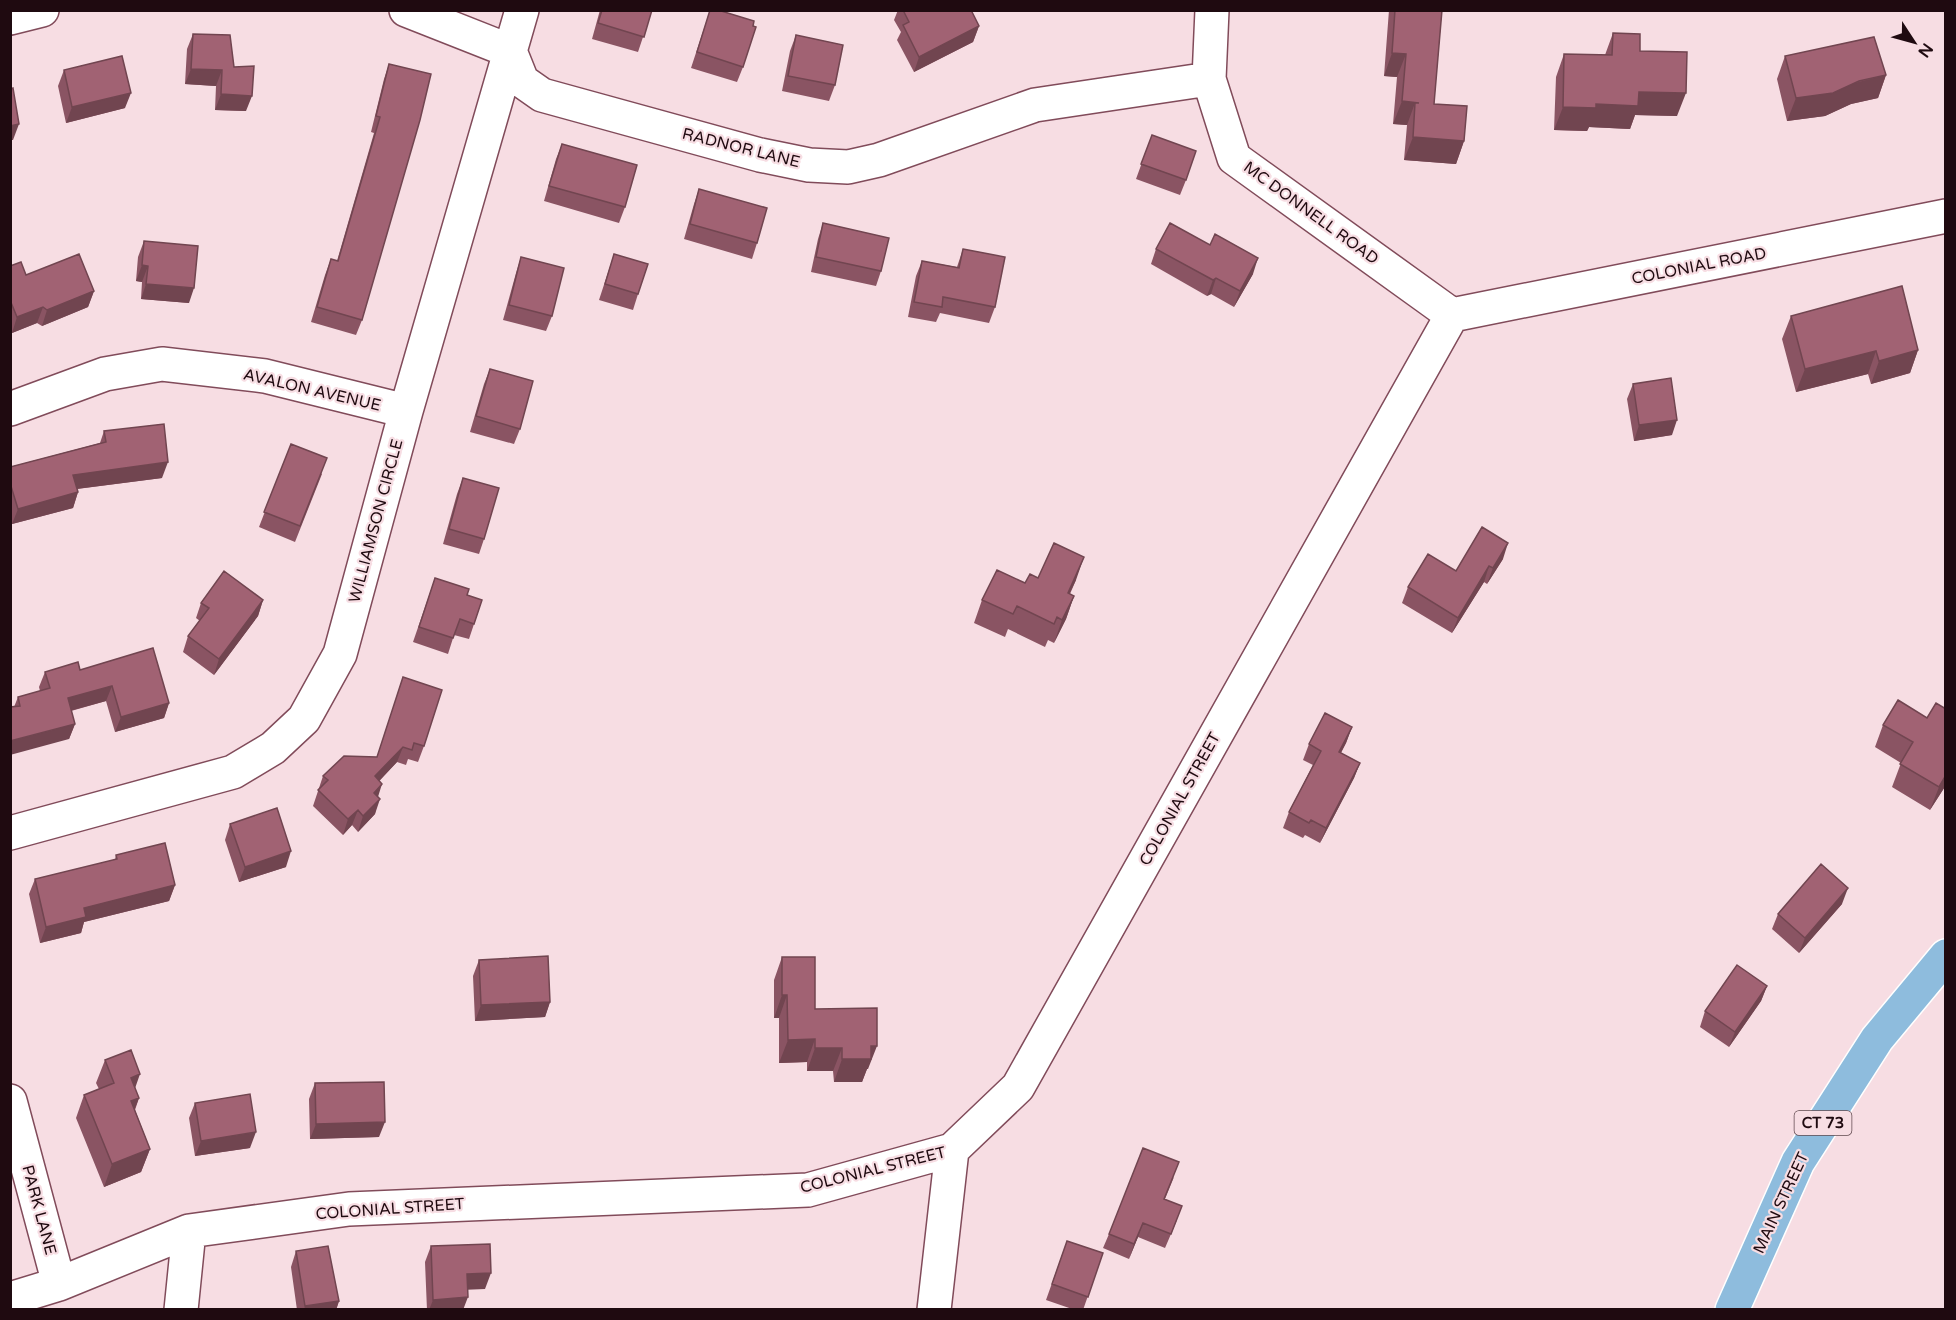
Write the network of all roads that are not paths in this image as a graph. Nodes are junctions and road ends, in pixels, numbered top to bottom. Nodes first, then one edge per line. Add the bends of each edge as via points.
1 (42, 10) edge
2 (406, 10) edge
3 (522, 10) edge
4 (1212, 10) edge
5 (10, 18) edge
6 (510, 51) junction
7 (1209, 79) junction
8 (1946, 216) edge
9 (1452, 315) junction
10 (10, 409) edge
11 (406, 411) junction
12 (10, 833) edge
13 (1946, 956) edge
14 (10, 1101) edge
15 (952, 1150) junction
16 (189, 1231) junction
17 (58, 1284) junction
18 (10, 1299) edge
19 (181, 1310) edge
20 (934, 1310) edge
21 (1732, 1310) edge

1 - 5 street
2 - 6 street
3 - 6 street, WILLIAMSON CIRCLE
4 - 7 street, MC DONNELL ROAD
6 - 7 street, RADNOR LANE via 522,81 542,95 809,165 848,166 879,160 1035,105
6 - 11 street, WILLIAMSON CIRCLE
7 - 9 street, MC DONNELL ROAD via 1234,158
8 - 9 street, COLONIAL ROAD
9 - 15 street, COLONIAL STREET via 1018,1087
10 - 11 street, AVALON AVENUE via 105,374 162,364 265,376
11 - 12 street, WILLIAMSON CIRCLE via 340,654 304,718 273,748 233,772
13 - 21 main road, MAIN STREET / CT 73 via 1877,1039 1798,1162
14 - 17 street, PARK LANE
15 - 16 street, COLONIAL STREET via 808,1190 349,1209
15 - 20 street
16 - 17 street, COLONIAL STREET
16 - 19 street
17 - 18 street, COLONIAL STREET

